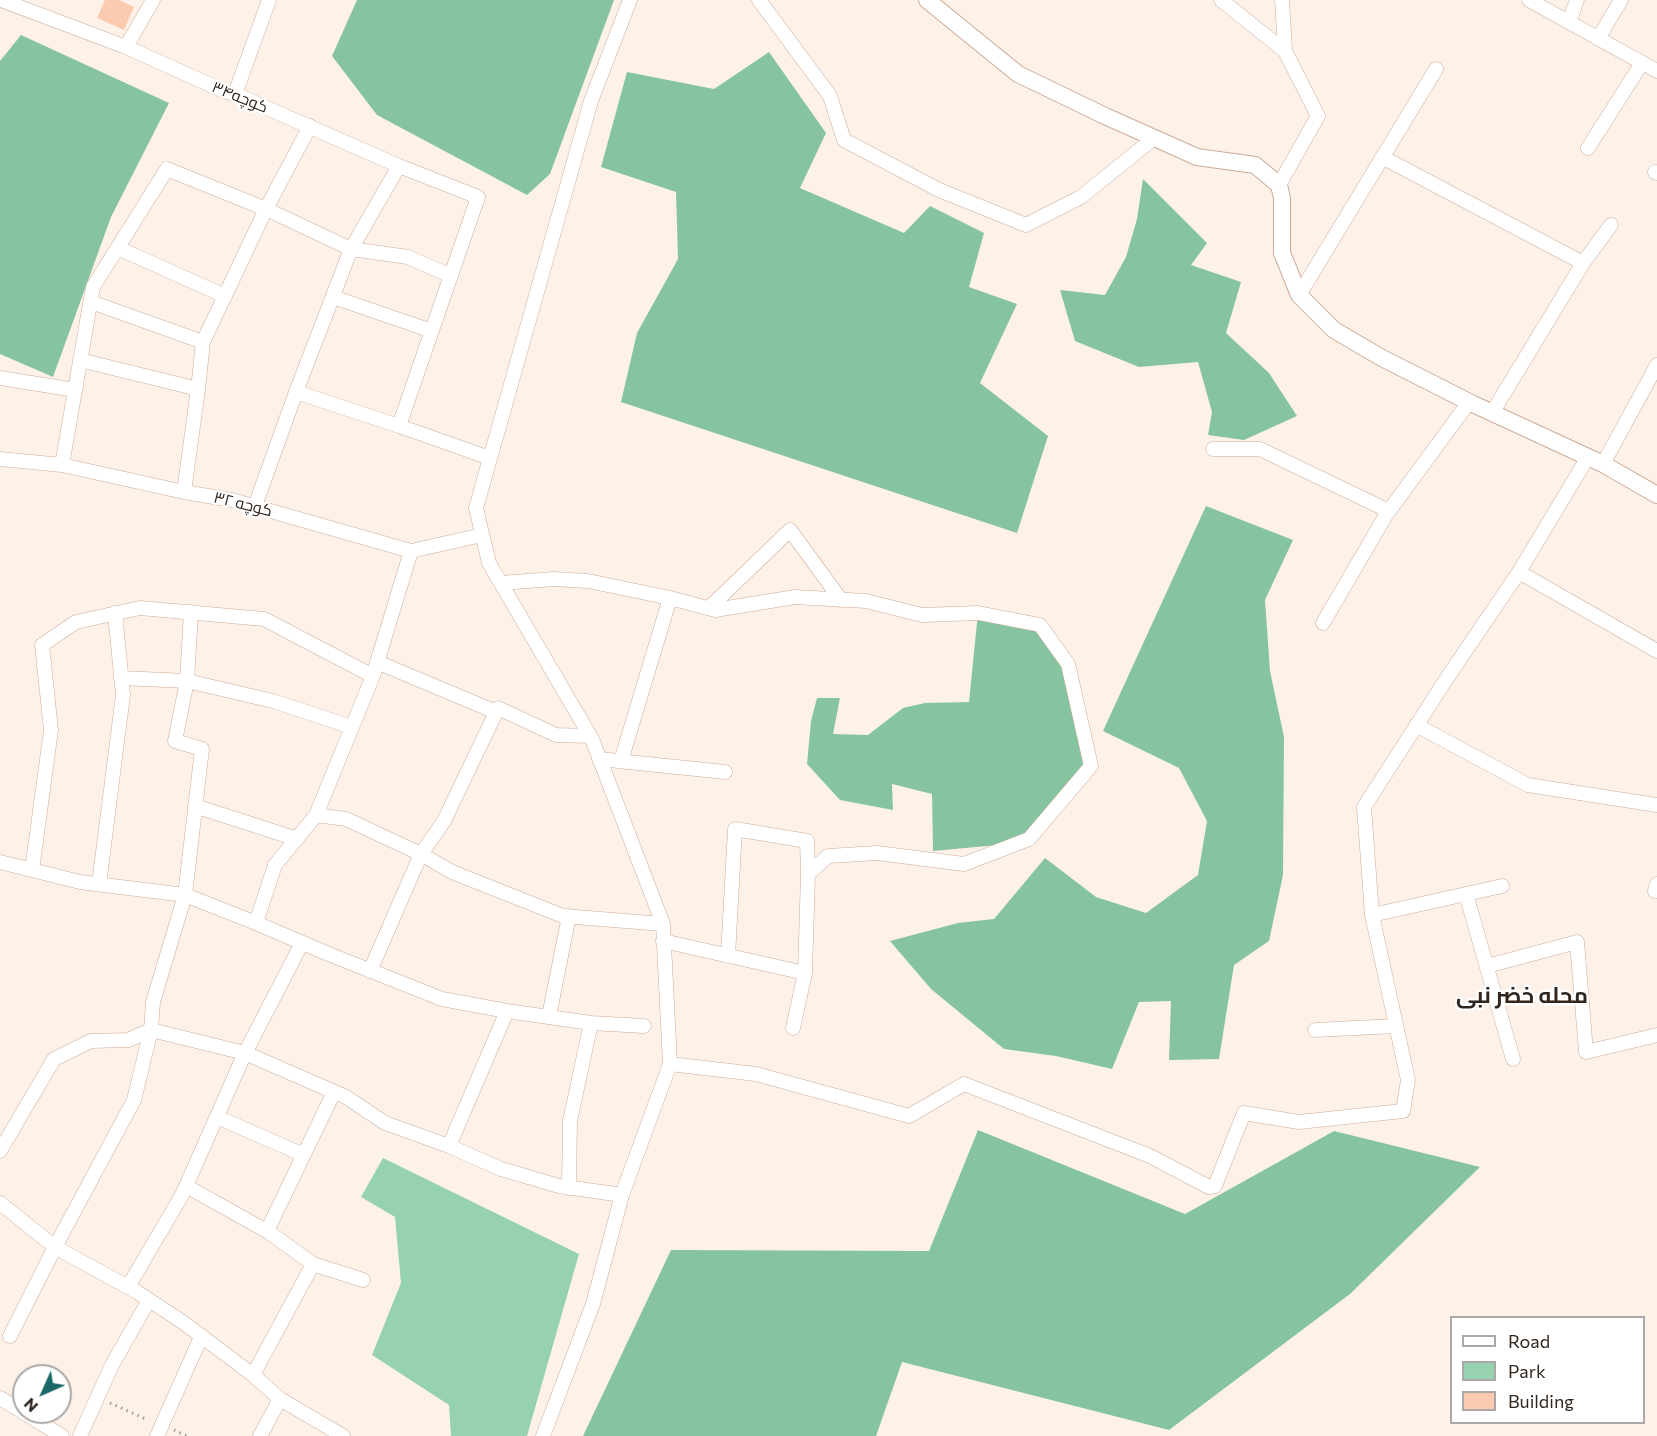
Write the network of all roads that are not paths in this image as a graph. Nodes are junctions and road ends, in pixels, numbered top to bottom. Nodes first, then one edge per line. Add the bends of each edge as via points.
1 (153, 0) edge
2 (269, 0) edge
3 (630, 0) edge
4 (759, 0) edge
5 (927, 0) edge
6 (1221, 0) edge
7 (1282, 0) edge
8 (1529, 0) edge
9 (1577, 0) edge
10 (1621, 0) edge
11 (10, 1) edge
12 (1569, 22) junction
13 (1598, 39) junction
14 (126, 47) junction
15 (1285, 51) junction
16 (1642, 63) junction
17 (1436, 69) dead end
18 (1657, 70) edge
19 (235, 94) junction
20 (310, 126) junction
21 (1155, 138) junction
22 (1588, 148) dead end
23 (1382, 157) junction
24 (399, 166) junction
25 (1279, 185) junction
26 (266, 210) junction
27 (1611, 225) dead end
28 (118, 248) junction
29 (351, 249) junction
30 (1583, 262) junction
31 (451, 276) junction
32 (1299, 295) junction
33 (225, 296) junction
34 (333, 297) junction
35 (91, 302) junction
36 (432, 331) junction
37 (203, 342) junction
38 (80, 360) junction
39 (1657, 365) edge
40 (0, 378) edge
41 (198, 389) junction
42 (75, 390) junction
43 (296, 392) junction
44 (1469, 402) junction
45 (1492, 413) junction
46 (399, 426) junction
47 (1213, 449) dead end
48 (490, 458) junction
49 (0, 459) edge
50 (1596, 461) junction
51 (62, 465) junction
52 (184, 492) junction
53 (1657, 495) edge
54 (255, 506) junction
55 (1389, 511) junction
56 (482, 535) junction
57 (411, 550) junction
58 (1519, 572) junction
59 (501, 583) junction
60 (670, 598) junction
61 (841, 600) junction
62 (709, 608) junction
63 (191, 612) junction
64 (115, 613) junction
65 (1323, 623) dead end
66 (1657, 651) edge
67 (375, 669) junction
68 (121, 678) junction
69 (187, 681) junction
70 (496, 712) junction
71 (1416, 725) junction
72 (352, 727) junction
73 (590, 736) junction
74 (599, 759) junction
75 (621, 761) junction
76 (725, 772) dead end
77 (1657, 805) edge
78 (195, 806) junction
79 (316, 816) junction
80 (297, 839) junction
81 (421, 854) junction
82 (0, 862) edge
83 (32, 870) junction
84 (808, 874) junction
85 (99, 884) junction
86 (1657, 884) edge
87 (1502, 886) dead end
88 (1657, 891) edge
89 (1466, 894) junction
90 (185, 895) junction
91 (1372, 915) junction
92 (569, 916) junction
93 (256, 923) junction
94 (663, 924) junction
95 (663, 941) junction
96 (302, 943) junction
97 (728, 956) junction
98 (1487, 966) junction
99 (370, 971) junction
100 (805, 973) junction
101 (507, 1011) junction
102 (549, 1016) junction
103 (591, 1023) junction
104 (644, 1026) dead end
105 (1396, 1026) junction
106 (793, 1028) dead end
107 (151, 1030) junction
108 (1316, 1030) dead end
109 (1657, 1035) edge
110 (245, 1053) junction
111 (1513, 1059) dead end
112 (670, 1064) junction
113 (334, 1092) junction
114 (217, 1117) junction
115 (449, 1146) junction
116 (0, 1151) edge
117 (304, 1155) junction
118 (186, 1186) junction
119 (569, 1188) junction
120 (621, 1195) junction
121 (0, 1203) edge
122 (272, 1234) junction
123 (55, 1247) junction
124 (313, 1263) junction
125 (363, 1280) dead end
126 (128, 1287) junction
127 (149, 1300) junction
128 (10, 1336) dead end
129 (201, 1337) junction
130 (253, 1375) junction
131 (0, 1398) edge
132 (280, 1399) junction
133 (159, 1431) edge
134 (339, 1435) edge
135 (62, 1436) edge
136 (80, 1436) edge
137 (260, 1436) edge
138 (543, 1436) edge

1 - 14 street
2 - 19 street
3 - 48 street via 591,101
4 - 21 street via 830,96 844,140 939,190 1026,225 1081,197
5 - 21 street via 1018,74
6 - 15 street
7 - 15 street
8 - 12 street
9 - 12 street
10 - 13 street
11 - 14 street, کوچه۳۴
12 - 13 street
13 - 16 street
14 - 19 street, کوچه۳۴
15 - 25 street via 1318,116
16 - 18 street
16 - 22 street
17 - 23 street
19 - 20 street, کوچه۳۴
20 - 24 street, کوچه۳۴
20 - 26 street
21 - 25 street via 1197,157 1255,165
23 - 30 street
23 - 32 street
24 - 29 street
24 - 31 street, کوچه۳۴ via 478,197
25 - 32 street via 1282,253
26 - 28 street via 167,170
26 - 29 street
26 - 33 street
27 - 30 street
28 - 33 street
28 - 35 street via 93,287
29 - 31 street via 408,257
29 - 34 street
30 - 45 street
31 - 36 street
32 - 44 street via 1335,330
33 - 37 street
34 - 36 street
34 - 43 street
35 - 37 street
35 - 38 street
36 - 46 street
37 - 41 street
38 - 41 street
38 - 42 street
39 - 50 street
40 - 42 street
41 - 52 street
42 - 51 street
43 - 46 street
43 - 54 street
44 - 45 street
44 - 55 street
45 - 50 street
46 - 48 street
47 - 55 street via 1260,449
48 - 56 street via 476,508
49 - 51 street, کوچه ۳۲
50 - 53 street
50 - 58 street
51 - 52 street, کوچه ۳۲
52 - 54 street, کوچه ۳۲
54 - 57 street, کوچه ۳۲
55 - 65 street
56 - 57 street, کوچه ۳۲
56 - 59 street via 489,563
57 - 67 street
58 - 66 street
58 - 71 street
59 - 60 street via 588,581
59 - 73 street
60 - 62 street
60 - 75 street
61 - 62 street via 795,597
61 - 62 street via 790,530
61 - 84 street via 866,601 922,615 978,613 1040,625 1068,664 1091,766 1029,839 964,864 878,854 828,856
63 - 64 street via 140,608
63 - 67 street via 264,619
63 - 69 street
64 - 68 street
64 - 83 street via 76,622 42,645 51,730
67 - 70 street
67 - 72 street
68 - 69 street
68 - 85 street via 123,695
69 - 72 street via 273,701
69 - 78 street via 175,741 202,749
70 - 73 street via 498,708 556,735
70 - 81 street via 444,821
71 - 77 street via 1528,785
71 - 91 street via 1364,807
72 - 79 street
73 - 74 street
74 - 75 street
74 - 94 street
75 - 76 street
78 - 80 street
78 - 90 street
79 - 80 street
79 - 81 street via 346,819
80 - 93 street via 275,865
81 - 92 street via 452,872
81 - 99 street
82 - 83 street
83 - 85 street
84 - 97 street via 807,841 735,829
84 - 100 street
85 - 90 street
86 - 88 street
87 - 89 street
89 - 91 street
89 - 98 street
90 - 93 street
90 - 107 street via 153,1002
91 - 105 street
92 - 94 street
92 - 102 street
93 - 96 street
94 - 95 street
95 - 97 street
95 - 112 street
96 - 99 street
96 - 110 street
97 - 100 street
98 - 109 street via 1577,942 1586,1052
98 - 111 street
99 - 101 street via 442,999
100 - 106 street
101 - 102 street
101 - 115 street
102 - 103 street
103 - 104 street
103 - 119 street via 570,1121
105 - 108 street
105 - 112 street via 1408,1080 1403,1111 1299,1122 1244,1113 1215,1186 1209,1187 1150,1156 964,1084 909,1116 756,1074
107 - 110 street
107 - 116 street via 128,1040 92,1041 54,1059
107 - 123 street via 134,1100
110 - 113 street
110 - 114 street
112 - 120 street
113 - 115 street via 385,1123
113 - 117 street
114 - 117 street
114 - 118 street
115 - 119 street via 501,1168
117 - 122 street via 267,1231
118 - 122 street
118 - 126 street
119 - 120 street
120 - 138 street via 593,1304
121 - 123 street
122 - 124 street
123 - 126 street
123 - 128 street
124 - 125 street
124 - 130 street
126 - 127 street
127 - 129 street
127 - 136 street via 112,1365
129 - 130 street
129 - 133 street
130 - 132 street
131 - 135 street
132 - 134 street
132 - 137 street

